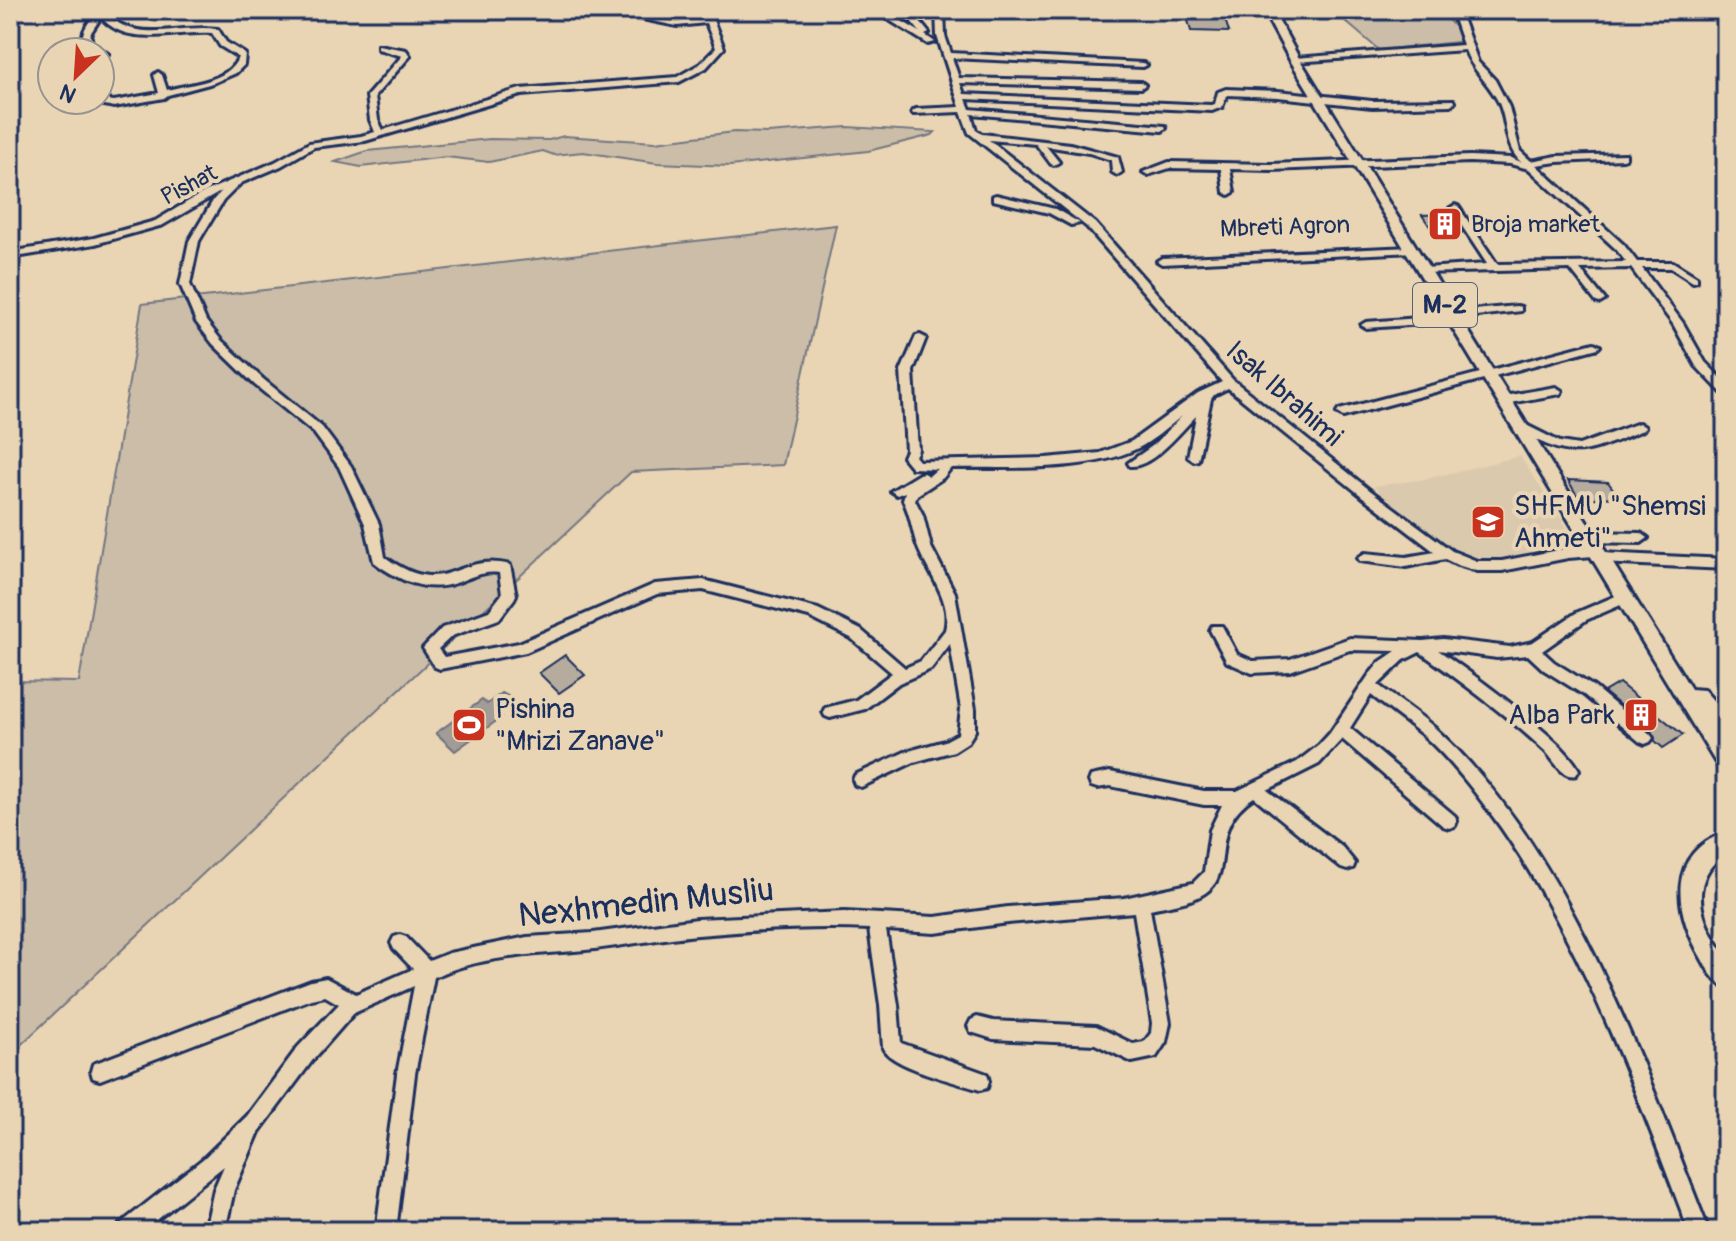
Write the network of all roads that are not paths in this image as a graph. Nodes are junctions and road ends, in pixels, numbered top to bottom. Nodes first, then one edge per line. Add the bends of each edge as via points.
1 (602, 10) edge
2 (716, 10) edge
3 (877, 10) edge
4 (906, 10) edge
5 (940, 10) edge
6 (1268, 10) edge
7 (1455, 10) edge
8 (99, 12) edge
9 (709, 20) junction
10 (85, 36) edge
11 (931, 42) junction
12 (381, 47) dead end
13 (1469, 47) junction
14 (948, 55) junction
15 (1295, 60) junction
16 (1143, 65) dead end
17 (158, 75) dead end
18 (956, 80) junction
19 (1141, 85) dead end
20 (164, 93) junction
21 (961, 96) junction
22 (1319, 99) junction
23 (116, 104) edge
24 (1452, 106) dead end
25 (966, 110) junction
26 (916, 112) dead end
27 (1162, 128) dead end
28 (380, 134) junction
29 (979, 137) junction
30 (1040, 144) junction
31 (1437, 150) dead end
32 (1623, 156) dead end
33 (1356, 160) junction
34 (1054, 162) dead end
35 (1225, 166) junction
36 (1532, 167) junction
37 (1117, 172) dead end
38 (1148, 172) dead end
39 (236, 183) junction
40 (1229, 192) dead end
41 (996, 198) dead end
42 (1455, 208) dead end
43 (1112, 248) junction
44 (1411, 250) junction
45 (10, 255) edge
46 (1162, 261) dead end
47 (1572, 265) junction
48 (1635, 265) junction
49 (1494, 267) junction
50 (1424, 271) junction
51 (1693, 279) dead end
52 (1600, 300) dead end
53 (1517, 309) dead end
54 (1452, 317) junction
55 (1366, 325) dead end
56 (920, 338) dead end
57 (1594, 346) dead end
58 (1487, 372) junction
59 (1229, 383) junction
60 (1726, 390) edge
61 (1556, 391) dead end
62 (1207, 397) junction
63 (1504, 400) junction
64 (1343, 413) dead end
65 (1520, 426) junction
66 (1639, 427) dead end
67 (1194, 457) dead end
68 (1134, 463) dead end
69 (948, 464) junction
70 (897, 491) dead end
71 (1588, 537) junction
72 (1641, 538) dead end
73 (1447, 554) junction
74 (1598, 554) junction
75 (1365, 558) dead end
76 (1726, 564) edge
77 (1625, 597) junction
78 (954, 621) junction
79 (1217, 630) dead end
80 (1422, 646) junction
81 (1656, 647) junction
82 (1531, 649) junction
83 (903, 674) junction
84 (1369, 686) junction
85 (830, 712) dead end
86 (1726, 729) edge
87 (1342, 730) junction
88 (1645, 738) dead end
89 (1726, 762) edge
90 (1571, 770) dead end
91 (861, 780) dead end
92 (1097, 781) dead end
93 (1256, 789) junction
94 (1240, 798) junction
95 (1449, 821) dead end
96 (1726, 841) edge
97 (1347, 863) dead end
98 (1690, 892) junction
99 (1141, 904) junction
100 (876, 922) junction
101 (400, 943) dead end
102 (1726, 963) edge
103 (426, 970) junction
104 (1726, 976) edge
105 (355, 1003) junction
106 (977, 1026) dead end
107 (100, 1071) dead end
108 (980, 1081) dead end
109 (254, 1123) junction
110 (127, 1231) edge
111 (215, 1231) edge
112 (386, 1231) edge
113 (1699, 1231) edge

1 - 9 street via 677,24
2 - 9 street
3 - 11 street
4 - 11 street
5 - 14 street, Isak Ibrahimi
6 - 15 main road, Mbreti Agron / M-2
7 - 13 street
8 - 10 street
8 - 20 street via 115,28 133,34 215,31 223,44 242,56 242,63 225,77
9 - 28 street, Pishat via 720,48 686,76 520,92
11 - 14 street
12 - 28 street via 406,56 371,96
13 - 15 street
13 - 36 street via 1474,63 1497,89 1516,152
14 - 16 street
14 - 18 street, Isak Ibrahimi
15 - 22 main road, Mbreti Agron / M-2
17 - 20 street
18 - 19 street
18 - 21 street, Isak Ibrahimi
20 - 23 street
21 - 22 street via 1212,108 1226,92
21 - 25 street, Isak Ibrahimi
22 - 24 street via 1415,110
22 - 33 main road, Mbreti Agron / M-2
25 - 26 street
25 - 27 street
25 - 29 street, Isak Ibrahimi
28 - 39 street, Pishat via 312,145
29 - 30 street
29 - 43 street, Isak Ibrahimi via 1091,225
30 - 34 street
30 - 37 street via 1110,156 1118,162
31 - 33 street
32 - 36 street via 1557,159
33 - 35 street
33 - 36 street via 1487,159
33 - 44 main road, Mbreti Agron / M-2
35 - 38 street via 1169,165
35 - 40 street, Mbreti Agron
36 - 48 street
39 - 45 street, Pishat via 130,233
39 - 83 street via 219,199 194,241 185,284 201,322 259,382 318,430 345,466 372,524 379,559 402,577 442,582 486,565 505,569 509,595 494,615 447,632 430,648 440,663 521,648 655,589 703,585 813,613 856,634
41 - 43 street, Isak Ibrahimi via 1060,214
42 - 49 street
43 - 59 street, Isak Ibrahimi
44 - 46 street, Mbreti Agron
44 - 50 main road, Mbreti Agron / M-2
47 - 48 street
47 - 49 street
47 - 52 street
48 - 51 street via 1677,265
48 - 60 street via 1678,323 1700,364
49 - 50 street
50 - 54 main road, Mbreti Agron / M-2
53 - 54 street
54 - 55 street
54 - 58 main road, Mbreti Agron / M-2
56 - 69 street via 907,371 910,460 916,465
57 - 58 street
58 - 63 main road, Mbreti Agron / M-2
58 - 64 street
59 - 62 street
59 - 73 street, Isak Ibrahimi
61 - 63 street
62 - 67 street
62 - 68 street via 1159,447
62 - 69 street via 1136,444 1101,457
63 - 65 main road, Mbreti Agron / M-2
65 - 66 street via 1575,451
65 - 71 main road, Mbreti Agron / M-2
69 - 70 street
69 - 78 street via 909,500 924,547 948,593
71 - 72 street
71 - 74 main road, Mbreti Agron / M-2
73 - 74 street, Isak Ibrahimi via 1486,567
73 - 75 street, Isak Ibrahimi via 1406,562
74 - 76 street
74 - 77 main road, Mbreti Agron / M-2
77 - 81 main road, Mbreti Agron / M-2
77 - 82 street
78 - 83 street via 932,659
78 - 91 street via 967,731 958,742
79 - 80 street, Nexhmedin Musliu via 1232,658 1252,667 1290,665 1350,644
80 - 82 street, Nexhmedin Musliu via 1511,653
80 - 84 street, Nexhmedin Musliu via 1384,665
80 - 90 street via 1500,702
81 - 86 main road, M-2 via 1672,656
81 - 89 main road, Mbreti Agron / M-2
82 - 88 street
83 - 85 street via 860,705
84 - 87 street, Nexhmedin Musliu
84 - 113 street via 1403,710 1482,787 1560,909 1596,981
87 - 93 street, Nexhmedin Musliu via 1305,767
87 - 95 street
92 - 94 street via 1110,779 1204,798
93 - 94 street, Nexhmedin Musliu
93 - 97 street
94 - 99 street, Nexhmedin Musliu via 1216,832 1212,875 1199,888
96 - 98 main road via 1707,852
98 - 102 main road via 1704,930
98 - 104 main road via 1695,929
99 - 100 street, Nexhmedin Musliu via 935,925
99 - 106 street via 1161,1023 1160,1036 1149,1050 1132,1053 1096,1035
100 - 103 street, Nexhmedin Musliu via 785,921 527,945
100 - 108 street via 892,1048
101 - 103 street
103 - 105 street, Nexhmedin Musliu
103 - 112 street via 406,1074
105 - 107 street via 326,987 311,990
105 - 109 street, Nexhmedin Musliu via 305,1054
109 - 110 street via 211,1165
109 - 111 street via 224,1189

